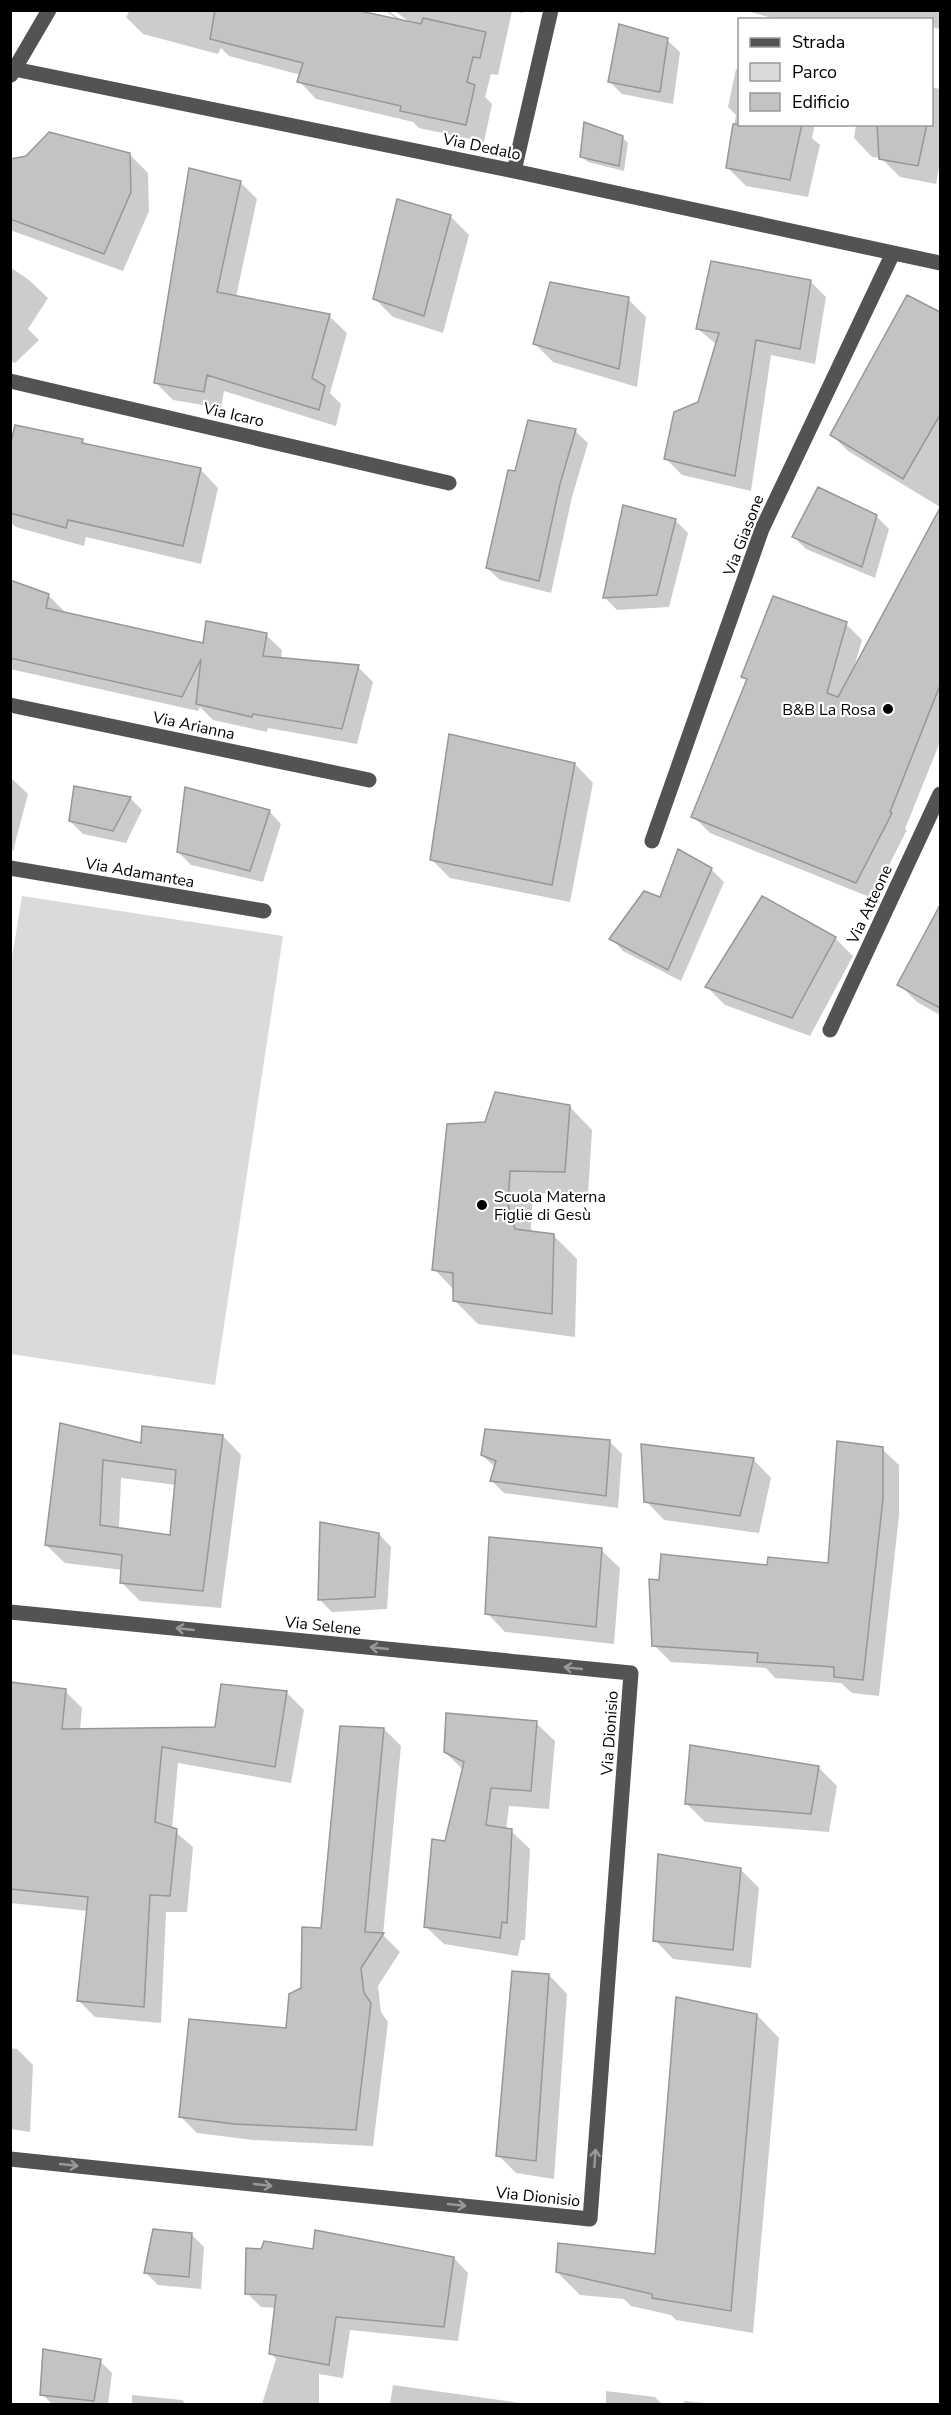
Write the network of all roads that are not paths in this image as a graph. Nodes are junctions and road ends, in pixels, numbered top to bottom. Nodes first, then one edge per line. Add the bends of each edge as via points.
1 (49, 10) edge
2 (551, 10) edge
3 (12, 72) edge
4 (514, 171) junction
5 (893, 253) junction
6 (940, 263) edge
7 (10, 381) edge
8 (449, 483) dead end
9 (10, 705) edge
10 (369, 780) dead end
11 (940, 794) edge
12 (652, 840) dead end
13 (10, 868) edge
14 (264, 911) dead end
15 (830, 1030) dead end
16 (10, 1612) edge
17 (631, 1673) joint
18 (10, 2159) edge

1 - 3 street
2 - 4 street
3 - 4 street, Via Dedalo
4 - 5 street, Via Dedalo
5 - 6 street, Via Dedalo
5 - 12 street, Via Giasone via 762,529
7 - 8 street, Via Icaro
9 - 10 street, Via Arianna
11 - 15 street, Via Atteone
13 - 14 street, Via Adamantea
17 -> 16 street, Via Selene
18 -> 17 street, Via Dionisio via 590,2219

